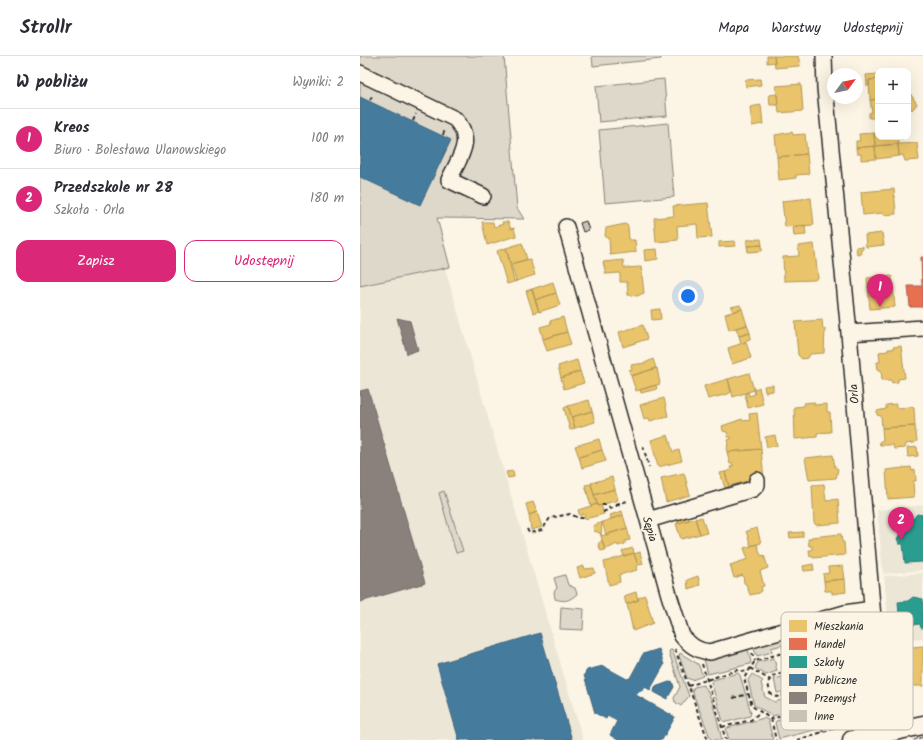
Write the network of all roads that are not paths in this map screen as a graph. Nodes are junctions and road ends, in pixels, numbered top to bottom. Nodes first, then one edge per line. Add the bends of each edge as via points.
1 (824, 56) edge
2 (360, 73) edge
3 (483, 196) dead end
4 (566, 227) dead end
5 (923, 328) edge
6 (849, 333) junction
7 (757, 480) dead end
8 (648, 520) junction
9 (872, 609) junction
10 (852, 612) edge
11 (872, 612) edge
12 (781, 632) edge
13 (923, 725) edge
14 (913, 727) edge
15 (897, 730) edge
16 (886, 732) joint
17 (852, 740) edge

1 - 6 street, Orla
2 - 3 street via 455,119 465,134 465,144 449,180
4 - 8 street, Sępia
5 - 6 street
6 - 9 street, Orla
7 - 8 street via 753,489
8 - 12 street, Sępia via 682,636 691,646 700,651 710,652
9 - 10 street, Sępia
9 - 11 street, Orla
13 - 14 main road
15 - 16 main road
16 - 17 main road

